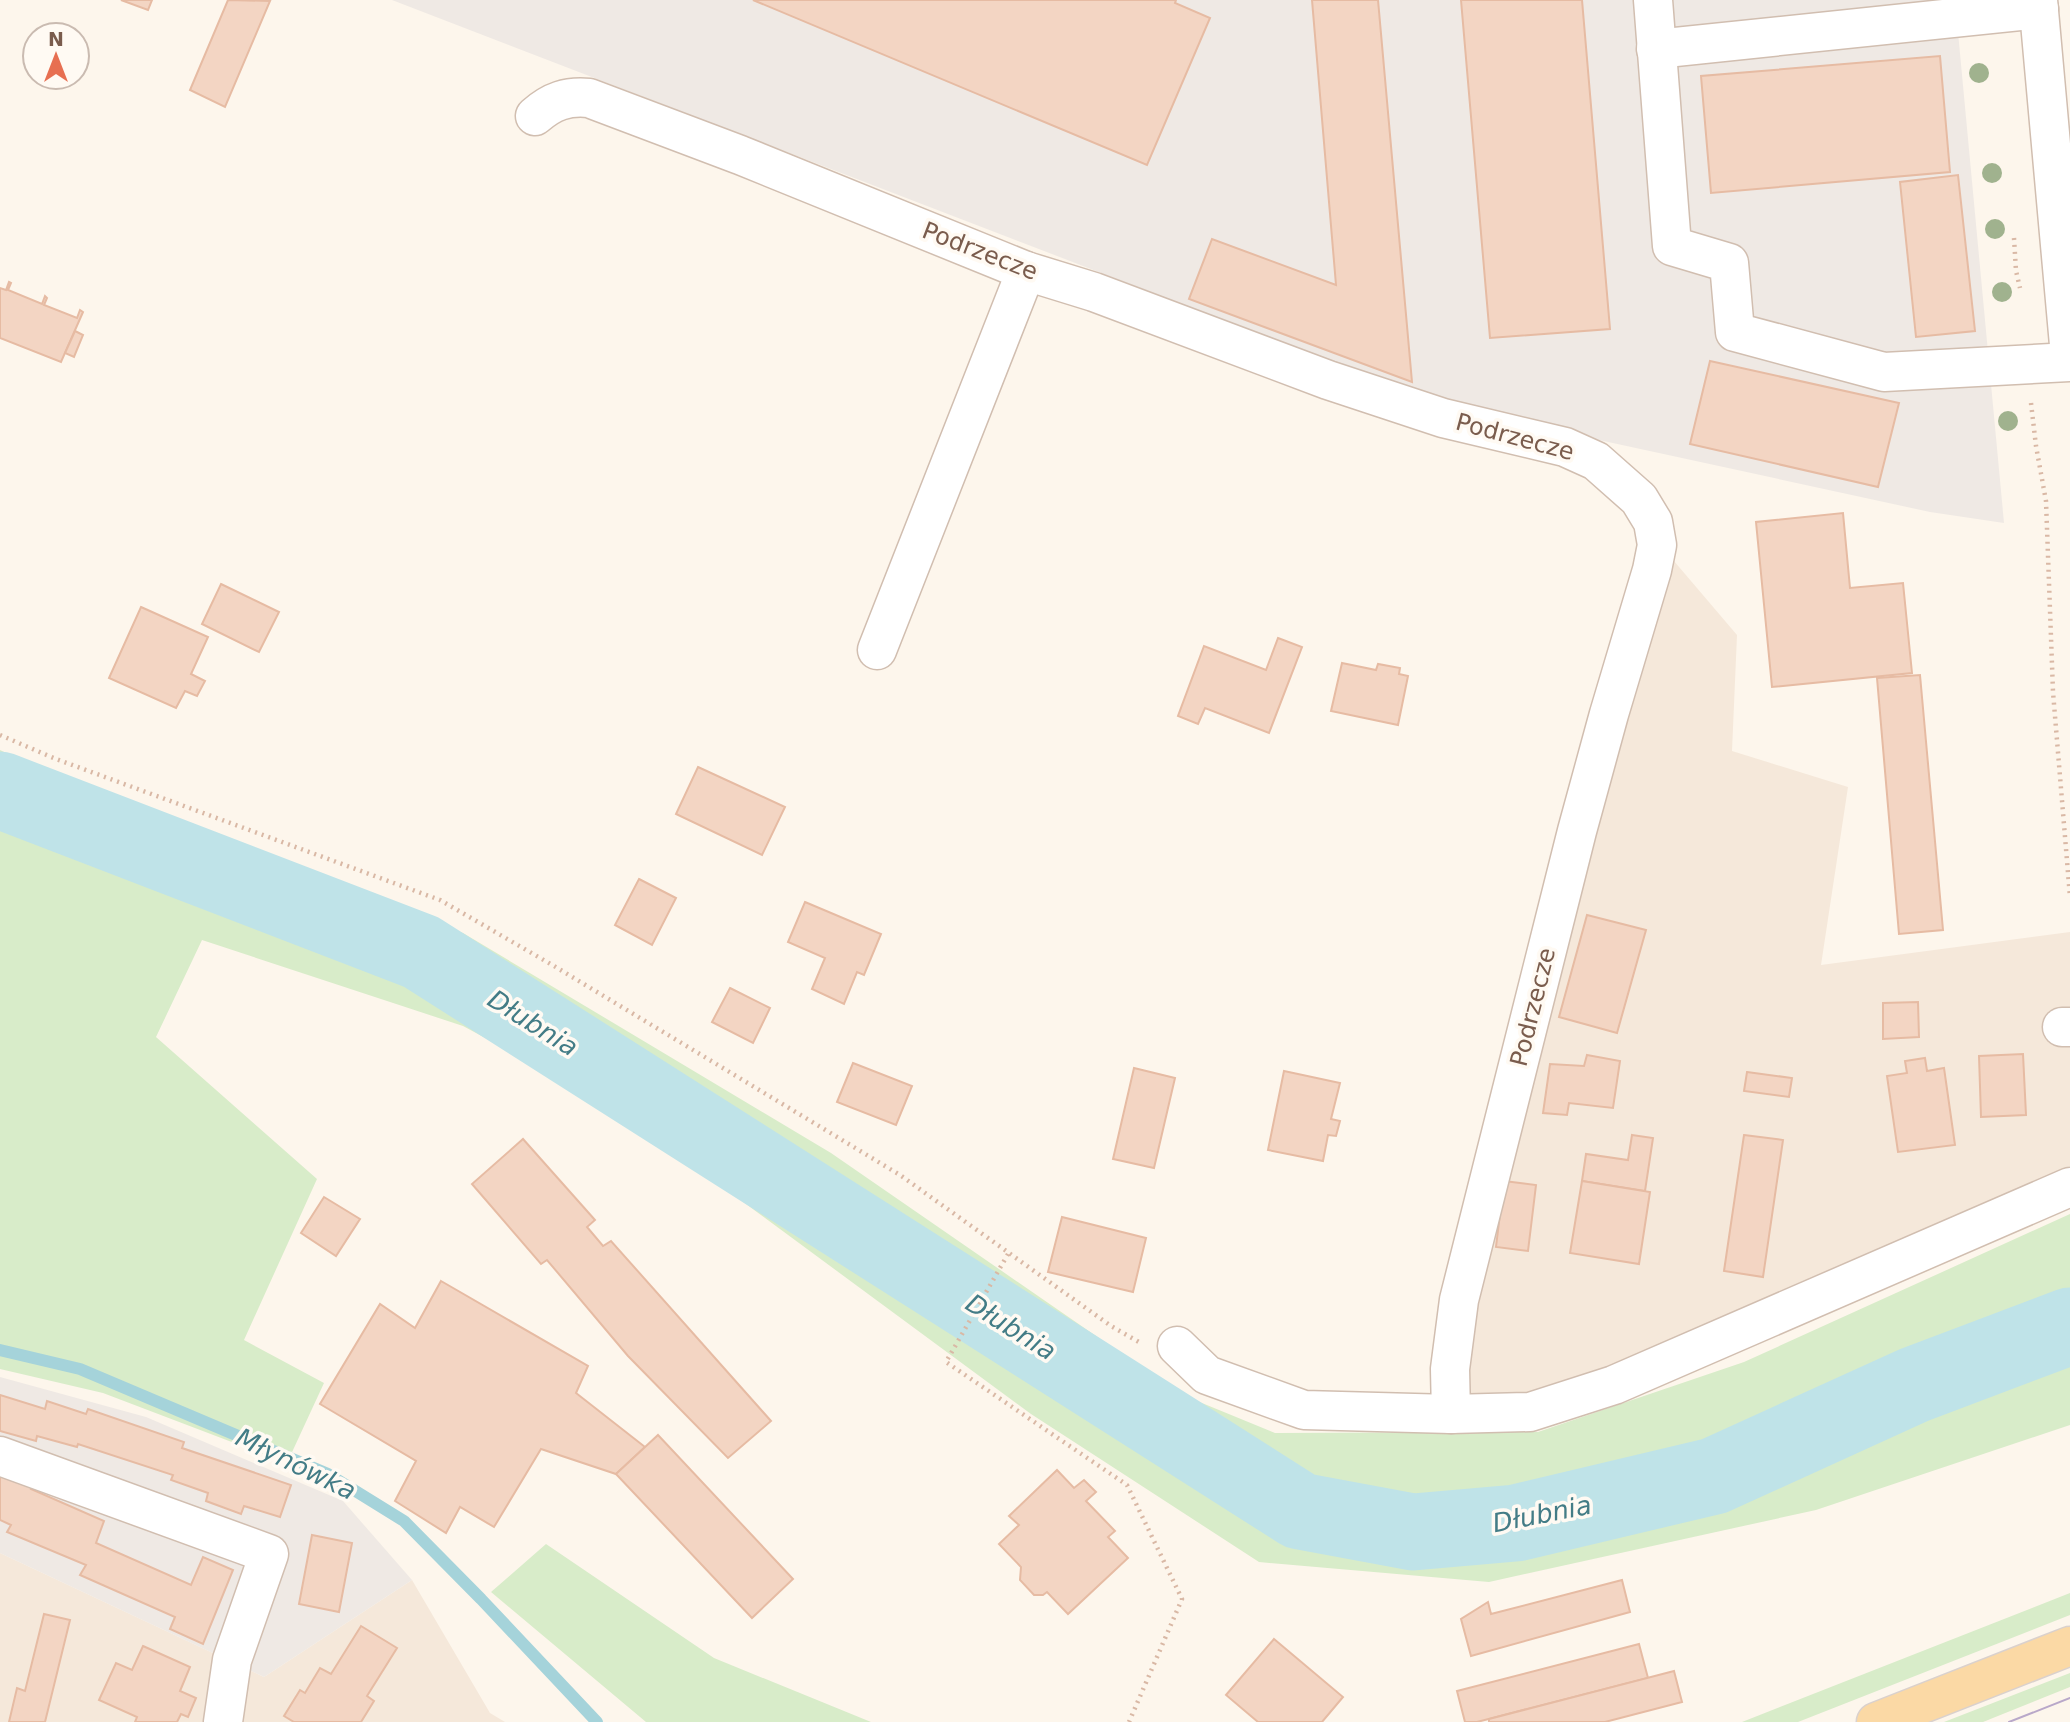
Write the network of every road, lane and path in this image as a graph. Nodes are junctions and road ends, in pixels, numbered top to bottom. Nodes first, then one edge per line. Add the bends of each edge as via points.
1 (1653, 0) edge
2 (2039, 4) edge
3 (1656, 49) junction
4 (535, 116) dead end
5 (1026, 271) junction
6 (2070, 356) edge
7 (2070, 362) edge
8 (2032, 396) dead end
9 (877, 650) dead end
10 (0, 734) edge
11 (2070, 897) edge
12 (2070, 1187) edge
13 (1008, 1254) junction
14 (1177, 1346) joint
15 (1451, 1414) junction
16 (0, 1456) edge
17 (2070, 1646) edge
18 (223, 1722) edge
19 (1129, 1722) edge
20 (1876, 1722) edge

1 - 3 street
2 - 3 street
2 - 6 street
3 - 7 street via 1672,246 1729,263 1735,332 1884,372
4 - 5 street, Podrzecze via 559,100 590,98
5 - 9 street
5 - 15 street, Podrzecze via 1443,418 1564,447 1596,461 1618,478 1653,522 1657,545 1653,570 1608,714 1459,1300
8 - 11 path via 2046,501 2052,681
10 - 13 path via 56,759 440,900 889,1168
12 - 15 street via 1614,1385 1530,1412
13 - 14 path via 1143,1344
13 - 19 path via 946,1362 1127,1485 1182,1599
14 - 15 street via 1207,1375 1304,1410
16 - 18 street via 269,1554 232,1660
17 - 20 main road

